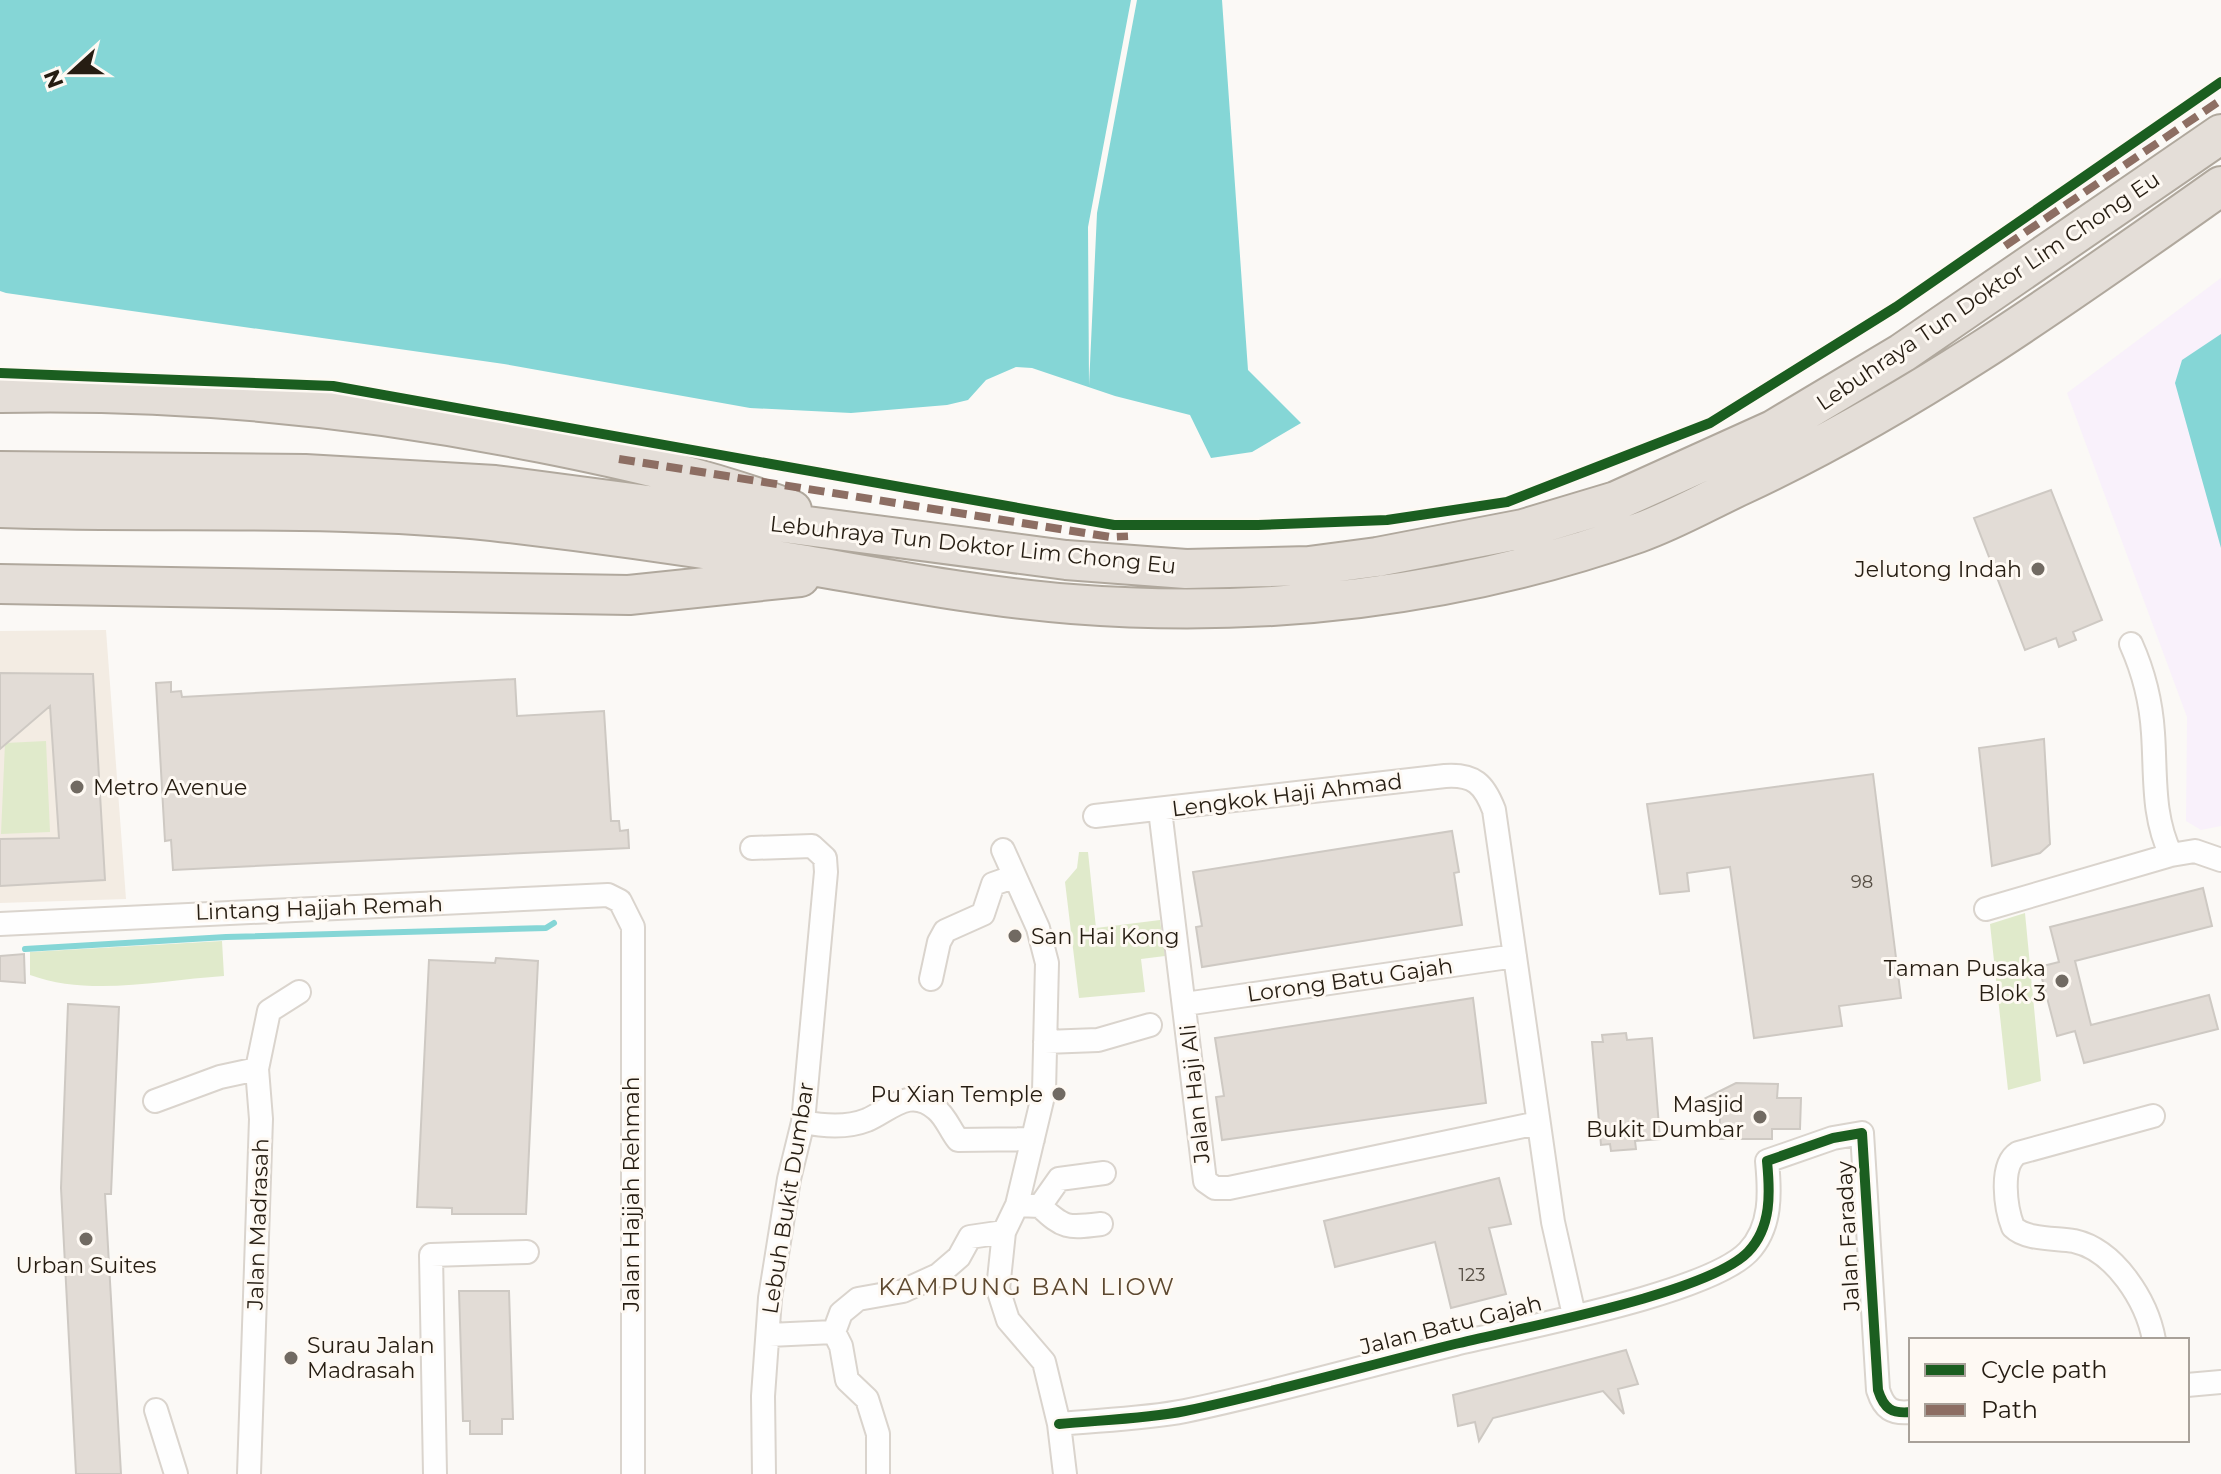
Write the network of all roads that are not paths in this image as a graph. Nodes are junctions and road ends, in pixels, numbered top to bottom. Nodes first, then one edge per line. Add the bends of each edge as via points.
1 (2221, 134) edge
2 (2221, 186) edge
3 (0, 393) edge
4 (0, 471) edge
5 (0, 508) edge
6 (851, 533) junction
7 (760, 539) junction
8 (843, 571) junction
9 (0, 584) edge
10 (2131, 644) dead end
11 (1478, 780) joint
12 (1160, 810) junction
13 (1095, 816) dead end
14 (752, 848) dead end
15 (1003, 850) dead end
16 (2171, 855) junction
17 (2221, 860) edge
18 (1013, 877) junction
19 (1986, 909) dead end
20 (629, 914) joint
21 (0, 924) edge
22 (1515, 956) junction
23 (931, 979) dead end
24 (299, 992) dead end
25 (1185, 1004) junction
26 (1150, 1025) dead end
27 (1045, 1042) junction
28 (257, 1069) junction
29 (155, 1101) dead end
30 (2153, 1116) dead end
31 (803, 1122) junction
32 (1538, 1123) junction
33 (1033, 1139) junction
34 (1767, 1161) joint
35 (1104, 1173) dead end
36 (1017, 1205) junction
37 (1040, 1206) junction
38 (1101, 1224) dead end
39 (1004, 1232) junction
40 (527, 1252) dead end
41 (1574, 1315) junction
42 (834, 1332) junction
43 (769, 1335) junction
44 (2153, 1338) edge
45 (2221, 1382) edge
46 (2189, 1385) edge
47 (156, 1410) dead end
48 (1909, 1412) edge
49 (1059, 1424) junction
50 (176, 1474) edge
51 (249, 1474) edge
52 (435, 1474) edge
53 (633, 1474) edge
54 (764, 1474) edge
55 (878, 1474) edge
56 (1065, 1474) edge

1 - 6 highway, Lebuhraya Tun Doktor Lim Chong Eu via 2013,279 1823,402 1663,482 1523,529 1365,559 1235,569 1066,560
2 - 8 highway, Lebuhraya Tun Doktor Lim Chong Eu via 2047,309 1835,438 1669,520 1573,554 1426,588 1263,608 1073,604 949,591
3 - 6 highway via 219,400 442,423 735,488
4 - 7 highway, Lebuhraya Tun Doktor Lim Chong Eu via 305,474 495,485
5 - 7 highway, Lebuhraya Tun Doktor Lim Chong Eu via 306,510
6 - 7 highway, Lebuhraya Tun Doktor Lim Chong Eu
7 - 8 highway, Lebuhraya Tun Doktor Lim Chong Eu
8 - 9 highway via 629,595
10 - 16 street via 2145,675 2156,808
11 - 12 street, Lengkok Haji Ahmad via 1445,776
11 - 22 street, Jalan Batu Gajah via 1494,810
12 - 13 street, Lengkok Haji Ahmad
12 - 25 street, Jalan Haji Ali
14 - 31 street, Lebuh Bukit Dumbar via 812,846 825,858
15 - 18 street
16 - 17 street via 2195,851
16 - 19 street
18 - 23 street via 993,884 978,918 945,931
18 - 27 street via 1038,928 1047,963
20 - 21 street, Lintang Hajjah Remah via 608,895
20 - 53 street, Jalan Hajjah Rehmah
22 - 25 street, Lorong Batu Gajah
22 - 32 street, Jalan Batu Gajah
24 - 28 street, Jalan Madrasah via 269,1011
25 - 32 street, Jalan Haji Ali via 1202,1169 1205,1181 1215,1188
26 - 27 street via 1098,1040
27 - 33 street via 1044,1092
28 - 29 street
28 - 51 street, Jalan Madrasah via 261,1119
30 - 44 street via 2018,1153 2009,1162 2007,1182 2013,1227 2078,1242 2106,1257 2140,1301
31 - 33 street via 823,1126 866,1121 908,1100 936,1109 958,1140
31 - 43 street, Lebuh Bukit Dumbar via 770,1298
32 - 41 street, Jalan Batu Gajah
33 - 36 street
34 - 41 street, Jalan Batu Gajah via 1766,1219 1749,1251 1733,1264 1678,1287
34 - 48 street, Jalan Faraday via 1862,1133 1878,1390 1888,1409
35 - 37 street via 1059,1179
36 - 37 street
36 - 39 street
37 - 38 street via 1059,1225
39 - 42 street via 970,1237 950,1267 903,1291 858,1299 841,1313
39 - 49 street via 1001,1305 1044,1362
40 - 52 street via 431,1255
41 - 49 street, Jalan Batu Gajah via 1184,1411
42 - 43 street
42 - 55 street via 847,1380 867,1399 878,1434
43 - 54 street, Lebuh Bukit Dumbar
45 - 46 street
47 - 50 street
49 - 56 street

